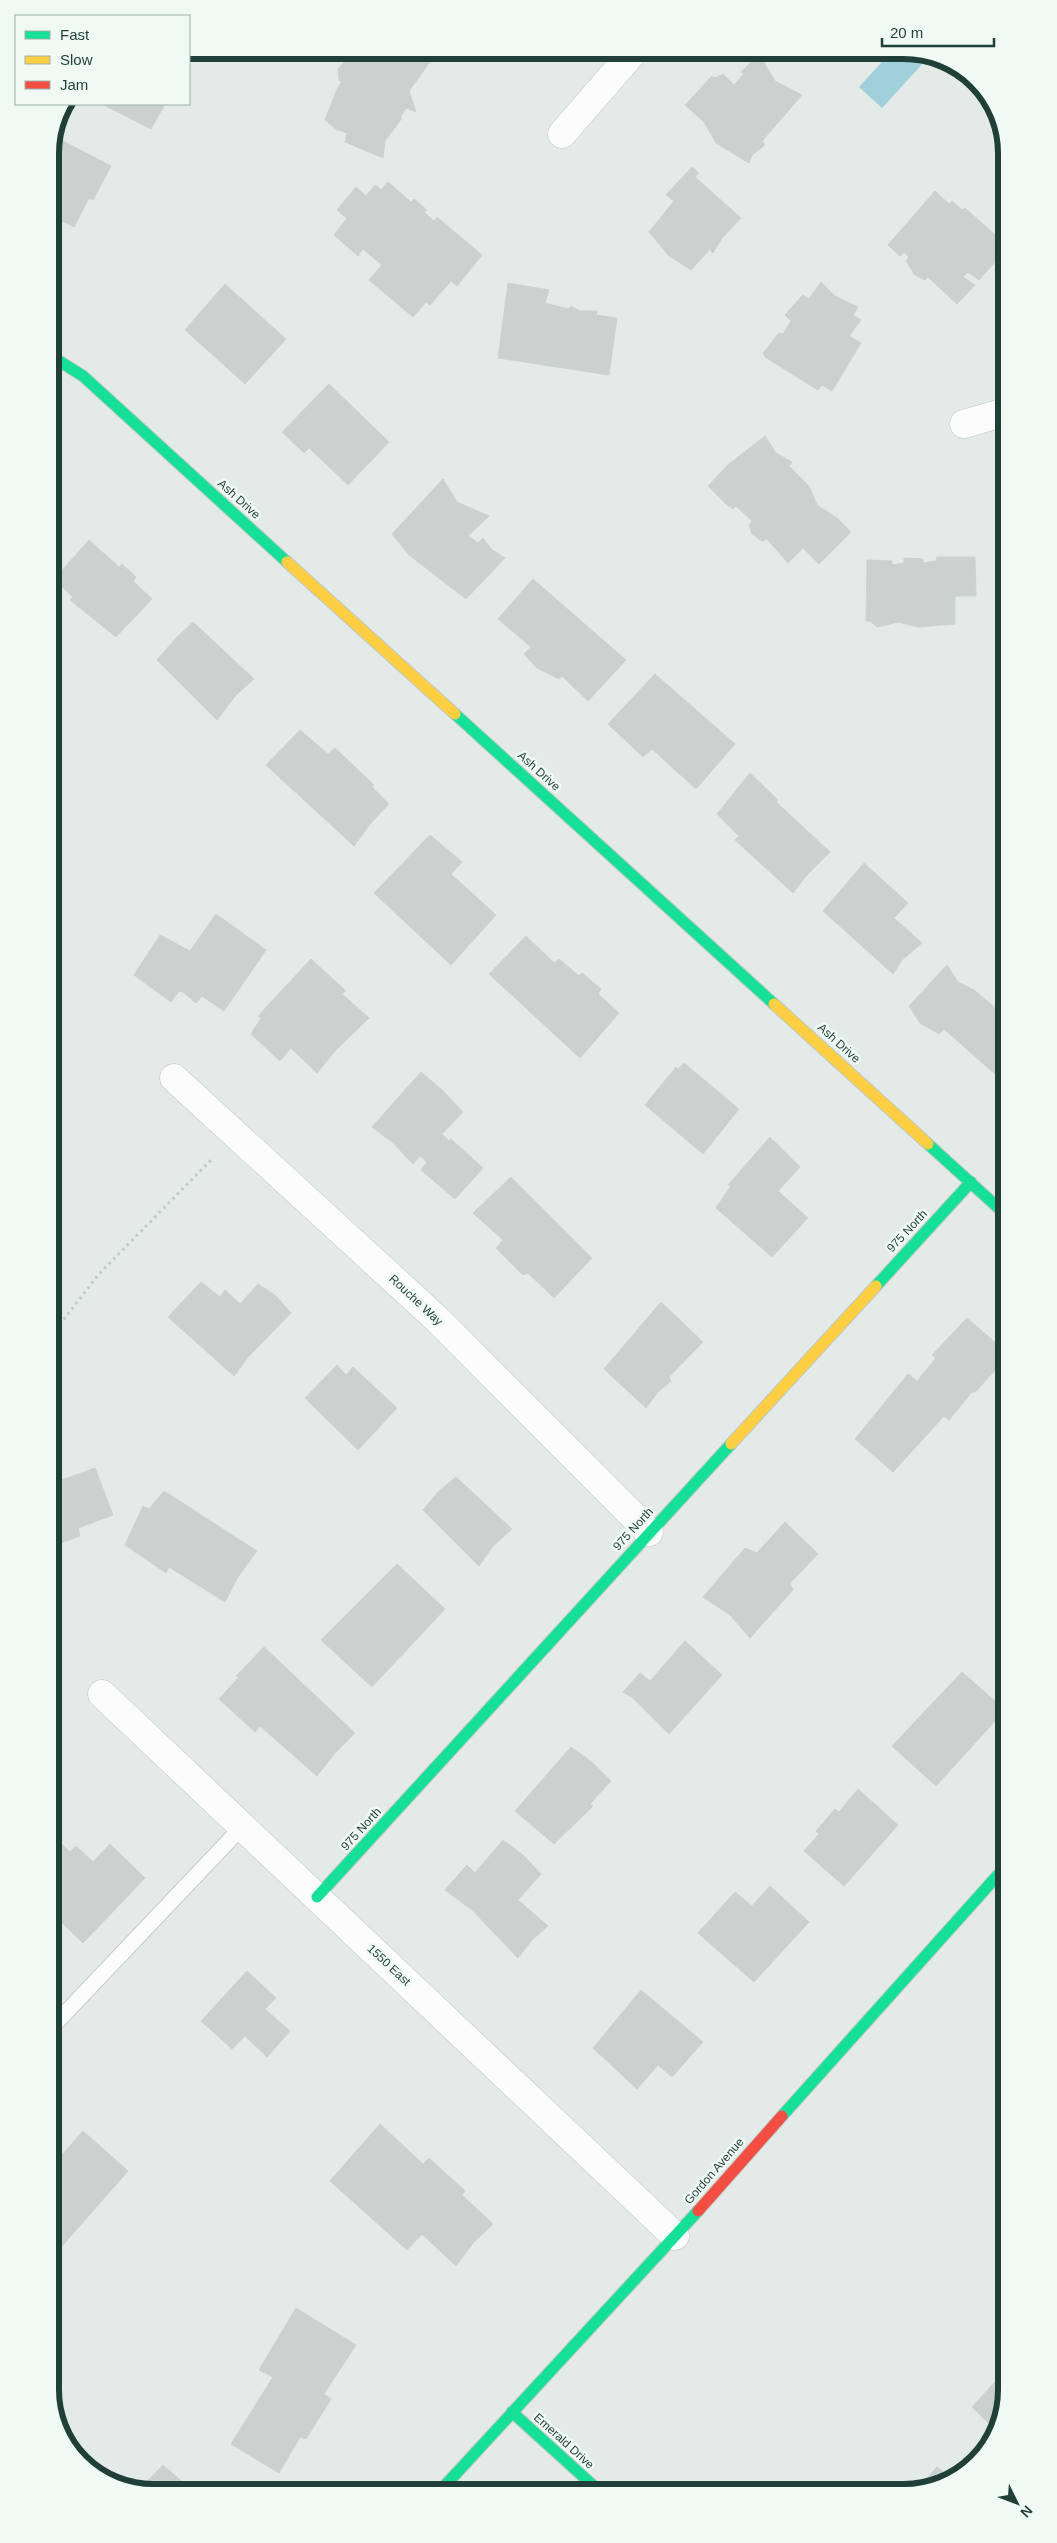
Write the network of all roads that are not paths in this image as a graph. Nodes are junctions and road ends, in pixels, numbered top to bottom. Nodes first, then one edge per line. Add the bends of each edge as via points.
1 (627, 59) edge
2 (562, 134) dead end
3 (59, 361) edge
4 (998, 414) edge
5 (964, 424) dead end
6 (174, 1078) dead end
7 (971, 1182) junction
8 (998, 1207) edge
9 (649, 1532) junction
10 (102, 1694) dead end
11 (242, 1826) junction
12 (998, 1875) edge
13 (317, 1897) junction
14 (59, 2020) edge
15 (675, 2236) junction
16 (512, 2412) junction
17 (446, 2484) edge
18 (591, 2484) edge

1 - 2 street
3 - 7 street, Ash Drive via 83,376
4 - 5 street
6 - 9 street, Rouche Way via 438,1320
7 - 8 street, Ash Drive
7 - 9 street, 975 North
9 - 13 street, 975 North
10 - 11 street, 1550 East
11 - 13 street, 1550 East
11 - 14 lane
12 - 15 street, Gordon Avenue
13 - 15 street, 1550 East
15 - 16 street, Gordon Avenue
16 - 17 street, Gordon Avenue
16 - 18 street, Emerald Drive

